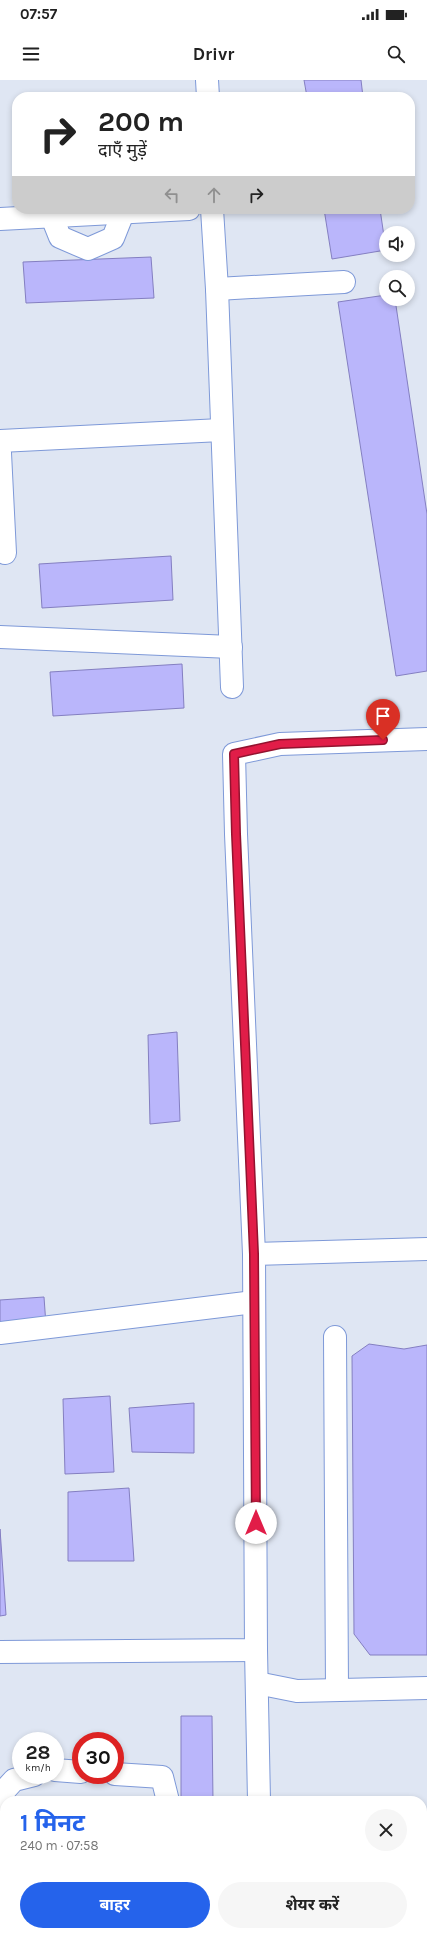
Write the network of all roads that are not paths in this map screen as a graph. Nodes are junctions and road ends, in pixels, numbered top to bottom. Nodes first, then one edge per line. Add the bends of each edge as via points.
1 (207, 80) edge
2 (208, 92) edge
3 (45, 214) edge
4 (54, 214) edge
5 (121, 214) edge
6 (212, 214) edge
7 (0, 219) edge
8 (344, 282) dead end
9 (217, 289) junction
10 (221, 430) junction
11 (0, 441) edge
12 (0, 453) edge
13 (5, 553) dead end
14 (0, 637) edge
15 (231, 647) junction
16 (232, 687) dead end
17 (427, 739) edge
18 (427, 1249) edge
19 (254, 1254) junction
20 (254, 1302) junction
21 (0, 1333) edge
22 (335, 1337) dead end
23 (256, 1650) junction
24 (0, 1652) edge
25 (257, 1683) junction
26 (427, 1688) edge
27 (337, 1690) junction
28 (124, 1775) edge
29 (12, 1782) edge
30 (4, 1796) edge
31 (167, 1796) edge
32 (259, 1796) edge

1 - 2 street
3 - 7 street
4 - 5 street via 60,237 88,249 113,238
6 - 9 street
8 - 9 street
9 - 10 street
10 - 11 street
10 - 15 street
12 - 13 street
14 - 15 street
15 - 16 street
17 - 19 street via 280,744 234,754
18 - 19 street
19 - 20 street
20 - 21 street
20 - 23 street
22 - 27 street
23 - 24 street
23 - 25 street
25 - 27 street via 297,1691
25 - 32 street
26 - 27 street
28 - 31 street via 162,1777
29 - 30 street via 4,1791

